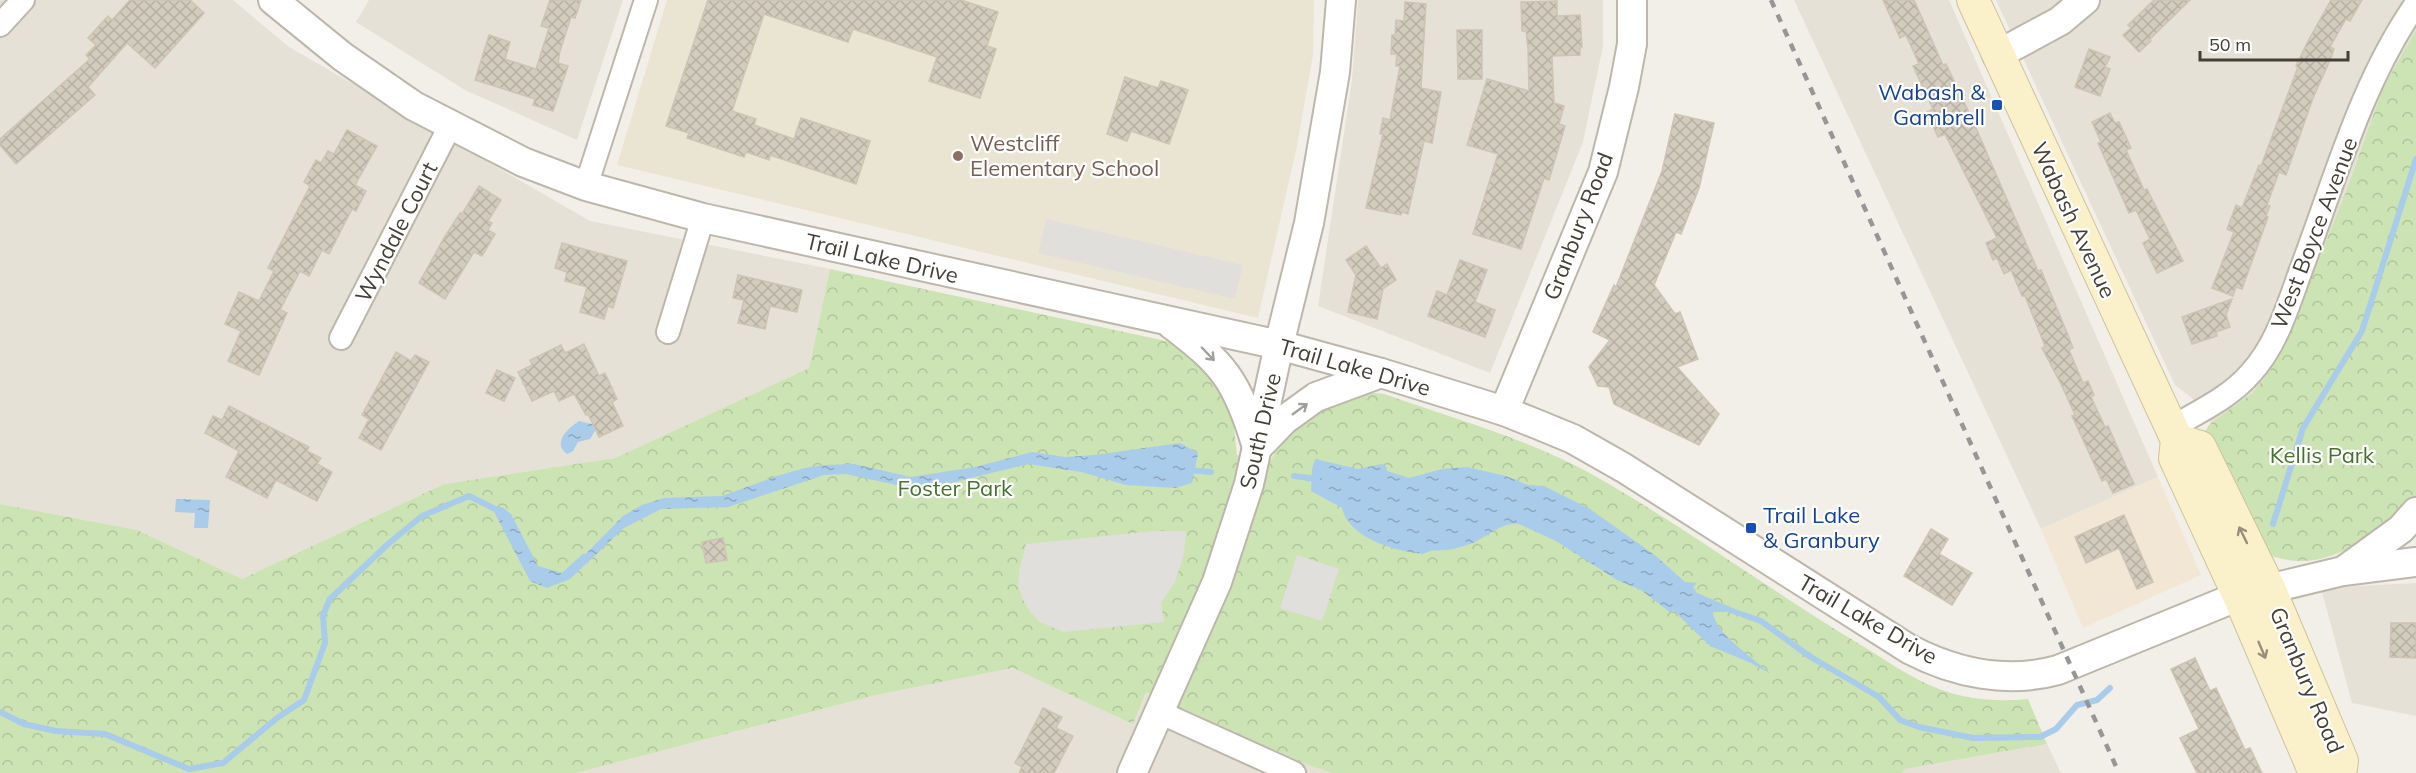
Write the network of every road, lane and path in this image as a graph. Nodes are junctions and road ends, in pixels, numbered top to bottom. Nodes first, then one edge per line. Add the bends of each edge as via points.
1 (23, 0) edge
2 (273, 0) edge
3 (646, 0) edge
4 (1341, 0) edge
5 (1632, 0) edge
6 (1973, 0) edge
7 (2085, 0) edge
8 (2416, 4) edge
9 (0, 25) edge
10 (1997, 55) junction
11 (450, 126) junction
12 (586, 186) junction
13 (703, 218) junction
14 (1162, 318) junction
15 (668, 332) dead end
16 (341, 338) dead end
17 (1278, 345) junction
18 (1381, 373) junction
19 (1504, 411) junction
20 (2174, 434) junction
21 (1257, 448) junction
22 (2416, 512) edge
23 (2416, 560) edge
24 (2343, 571) junction
25 (2269, 588) junction
26 (2239, 596) junction
27 (1159, 712) junction
28 (1131, 773) edge
29 (1294, 773) edge
30 (2315, 773) edge
31 (2340, 773) edge

1 - 9 street
2 - 11 street, Trail Lake Drive via 378,83
3 - 12 street
4 - 17 street, South Drive via 1335,72 1310,223
5 - 19 street, Granbury Road via 1632,44 1603,172
6 - 10 main road, Wabash Avenue
7 - 10 street via 2060,21
8 - 20 street, West Boyce Avenue via 2365,99 2282,319 2263,358 2236,388
10 - 20 main road, Wabash Avenue
11 - 12 street, Trail Lake Drive via 523,162
11 - 16 street, Wyndale Court
12 - 13 street, Trail Lake Drive
13 - 14 street, Trail Lake Drive
13 - 15 street
14 - 17 street, Trail Lake Drive
14 -> 21 street via 1202,348 1229,376 1245,407
17 - 18 street, Trail Lake Drive
17 - 21 street, South Drive
18 - 19 street, Trail Lake Drive
21 -> 18 street via 1284,420 1316,397
19 - 26 street, Trail Lake Drive via 1573,439 1616,463 1909,649 1968,671 2008,677 2049,672
25 -> 20 main road via 2200,447
20 - 26 main road, Wabash Avenue via 2175,458
21 - 27 street, South Drive via 1217,582
22 - 24 street via 2401,529
23 - 24 street, Trail Lake Drive
24 - 25 street, Trail Lake Drive
25 - 26 street, Trail Lake Drive
25 - 31 main road, Granbury Road via 2342,761
26 -> 30 main road, Granbury Road
27 - 28 street, South Drive
27 - 29 street

